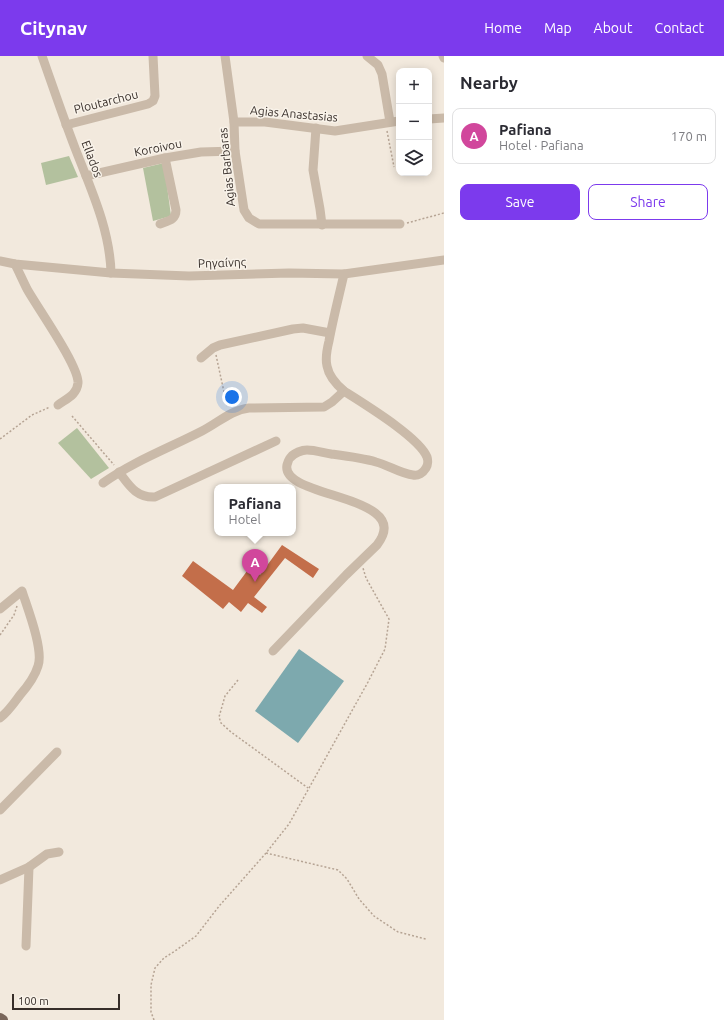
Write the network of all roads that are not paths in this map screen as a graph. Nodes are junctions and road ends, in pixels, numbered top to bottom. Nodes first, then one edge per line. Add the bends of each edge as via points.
1 (42, 56) edge
2 (153, 56) edge
3 (225, 56) edge
4 (367, 56) edge
5 (444, 118) edge
6 (432, 119) edge
7 (234, 122) junction
8 (392, 122) edge
9 (66, 125) junction
10 (316, 128) junction
11 (235, 151) junction
12 (165, 158) junction
13 (86, 176) junction
14 (160, 224) dead end
15 (400, 224) road end
16 (322, 225) junction
17 (444, 260) edge
18 (0, 261) edge
19 (15, 264) junction
20 (111, 273) junction
21 (344, 274) junction
22 (330, 333) junction
23 (201, 358) dead end
24 (344, 391) junction
25 (58, 405) road end
26 (276, 441) dead end
27 (119, 472) junction
28 (103, 483) dead end
29 (0, 609) edge
30 (273, 652) dead end
31 (0, 718) edge
32 (57, 752) dead end
33 (0, 810) edge
34 (59, 852) dead end
35 (29, 867) junction
36 (0, 880) edge
37 (26, 946) dead end
38 (0, 1018) edge
39 (3, 1020) edge

1 - 9 street, Ellados
2 - 9 street, Ploutarchou via 153,101
3 - 7 street, Agias Barbaras
4 - 8 street via 378,65 382,74
5 - 6 street
7 - 10 street, Agias Anastasias via 265,122
7 - 11 street, Agias Barbaras
8 - 10 street, Agias Anastasias via 335,131
9 - 13 street, Ellados
10 - 16 street via 313,170
11 - 12 street, Koroivou via 201,152
11 - 16 street, Agias Barbaras via 244,210 249,218 259,224
12 - 13 street, Koroivou
12 - 14 street via 176,215 173,219
13 - 20 street, Ellados via 104,229
15 - 16 street, Agias Barbaras
17 - 21 street, Ρηγαίνης
18 - 19 street, Ρηγαίνης
19 - 20 street, Ρηγαίνης
19 - 25 street via 66,352 78,378 74,394
20 - 21 street, Ρηγαίνης via 189,276
21 - 22 street
22 - 23 street via 298,328 220,345
22 - 24 street via 326,365 332,379
24 - 27 street via 324,407 240,409
24 - 30 street via 417,443 427,456 426,469 414,475 376,462 307,450 291,456 286,470 295,481 370,510 379,517 384,528 381,540
26 - 27 street via 155,497 142,496
27 - 28 street
29 - 31 street via 22,591 39,653 38,666 23,691
32 - 33 street
34 - 35 street via 47,854
35 - 36 street
35 - 37 street
38 - 39 main road

